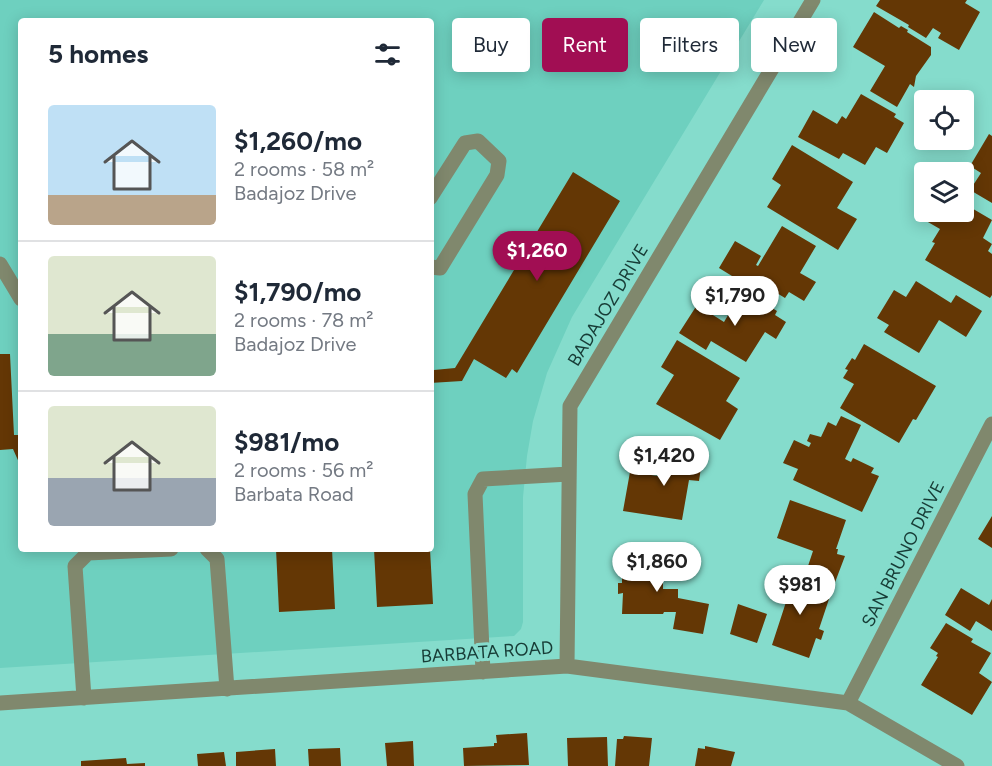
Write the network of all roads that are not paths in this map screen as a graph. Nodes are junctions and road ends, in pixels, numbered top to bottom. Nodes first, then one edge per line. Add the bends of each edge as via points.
1 (813, 0) edge
2 (434, 192) edge
3 (0, 264) edge
4 (434, 267) edge
5 (18, 294) edge
6 (992, 424) edge
7 (569, 474) junction
8 (109, 552) edge
9 (210, 552) edge
10 (567, 666) junction
11 (483, 672) junction
12 (227, 688) junction
13 (84, 698) junction
14 (0, 703) edge
15 (848, 703) junction
16 (957, 766) edge

1 - 7 street, BADAJOZ DRIVE via 570,406
2 - 4 street via 465,143 478,141 499,161 497,175 440,268
3 - 5 street
6 - 15 street, SAN BRUNO DRIVE
7 - 10 street, BADAJOZ DRIVE
7 - 11 street via 483,479 475,494
8 - 13 street via 88,553 75,566
9 - 12 street via 217,559
10 - 11 street, BARBATA ROAD
10 - 15 street, BARBATA ROAD
11 - 12 street, BARBATA ROAD
12 - 13 street, BARBATA ROAD
13 - 14 street, BARBATA ROAD
15 - 16 street, BARBATA ROAD

